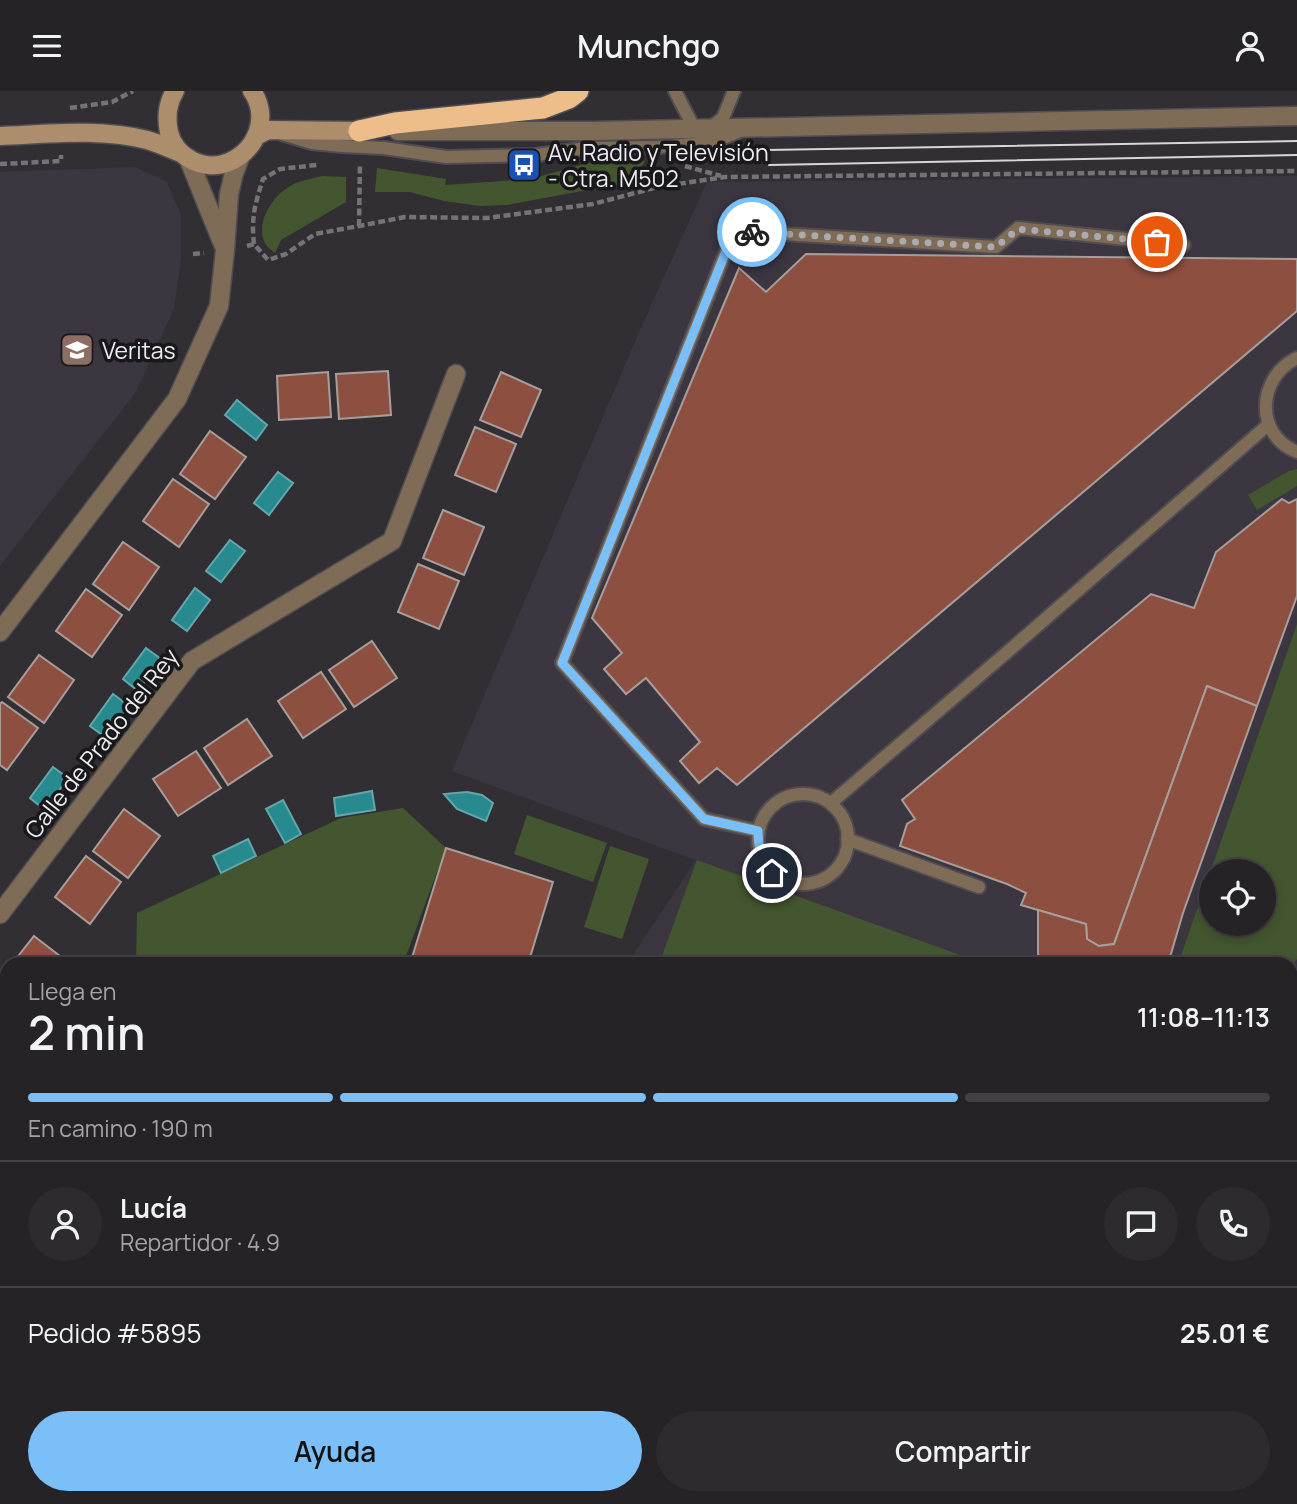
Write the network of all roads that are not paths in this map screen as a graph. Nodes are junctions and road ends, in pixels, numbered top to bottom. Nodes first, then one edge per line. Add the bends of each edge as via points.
1 (175, 91) edge
2 (252, 91) edge
3 (578, 91) edge
4 (675, 91) edge
5 (734, 91) edge
6 (1297, 116) edge
7 (750, 127) junction
8 (702, 128) junction
9 (359, 131) junction
10 (262, 133) junction
11 (0, 136) edge
12 (241, 155) junction
13 (183, 156) junction
14 (1184, 244) dead end
15 (225, 250) junction
16 (1297, 358) edge
17 (456, 374) dead end
18 (1269, 424) junction
19 (1297, 452) edge
20 (0, 632) edge
21 (831, 803) junction
22 (758, 831) junction
23 (847, 839) junction
24 (979, 887) dead end
25 (0, 914) edge

1 - 13 main road via 167,119 170,138
2 - 10 main road via 260,103
3 - 9 highway via 543,108
4 - 8 lane
5 - 8 lane via 723,118
6 - 7 street
7 - 8 street
7 - 10 lane via 693,144 446,157
8 - 9 street
9 - 10 main road
10 - 12 main road
11 - 13 main road via 125,136
12 - 13 main road via 215,165
12 - 15 street via 229,194
13 - 15 street
14 - 22 lane via 1018,229 996,247 734,231 562,663 704,819
15 - 20 street via 219,306 177,400
16 - 18 lane via 1275,375 1267,390
17 - 25 street, Calle de Prado del Rey via 392,541 192,661
18 - 19 lane via 1277,438
18 - 21 lane
21 - 22 lane via 817,795 787,796 763,816
21 - 23 lane via 842,815
22 - 23 lane via 763,862 784,881 799,885 813,884 838,869
23 - 24 lane

